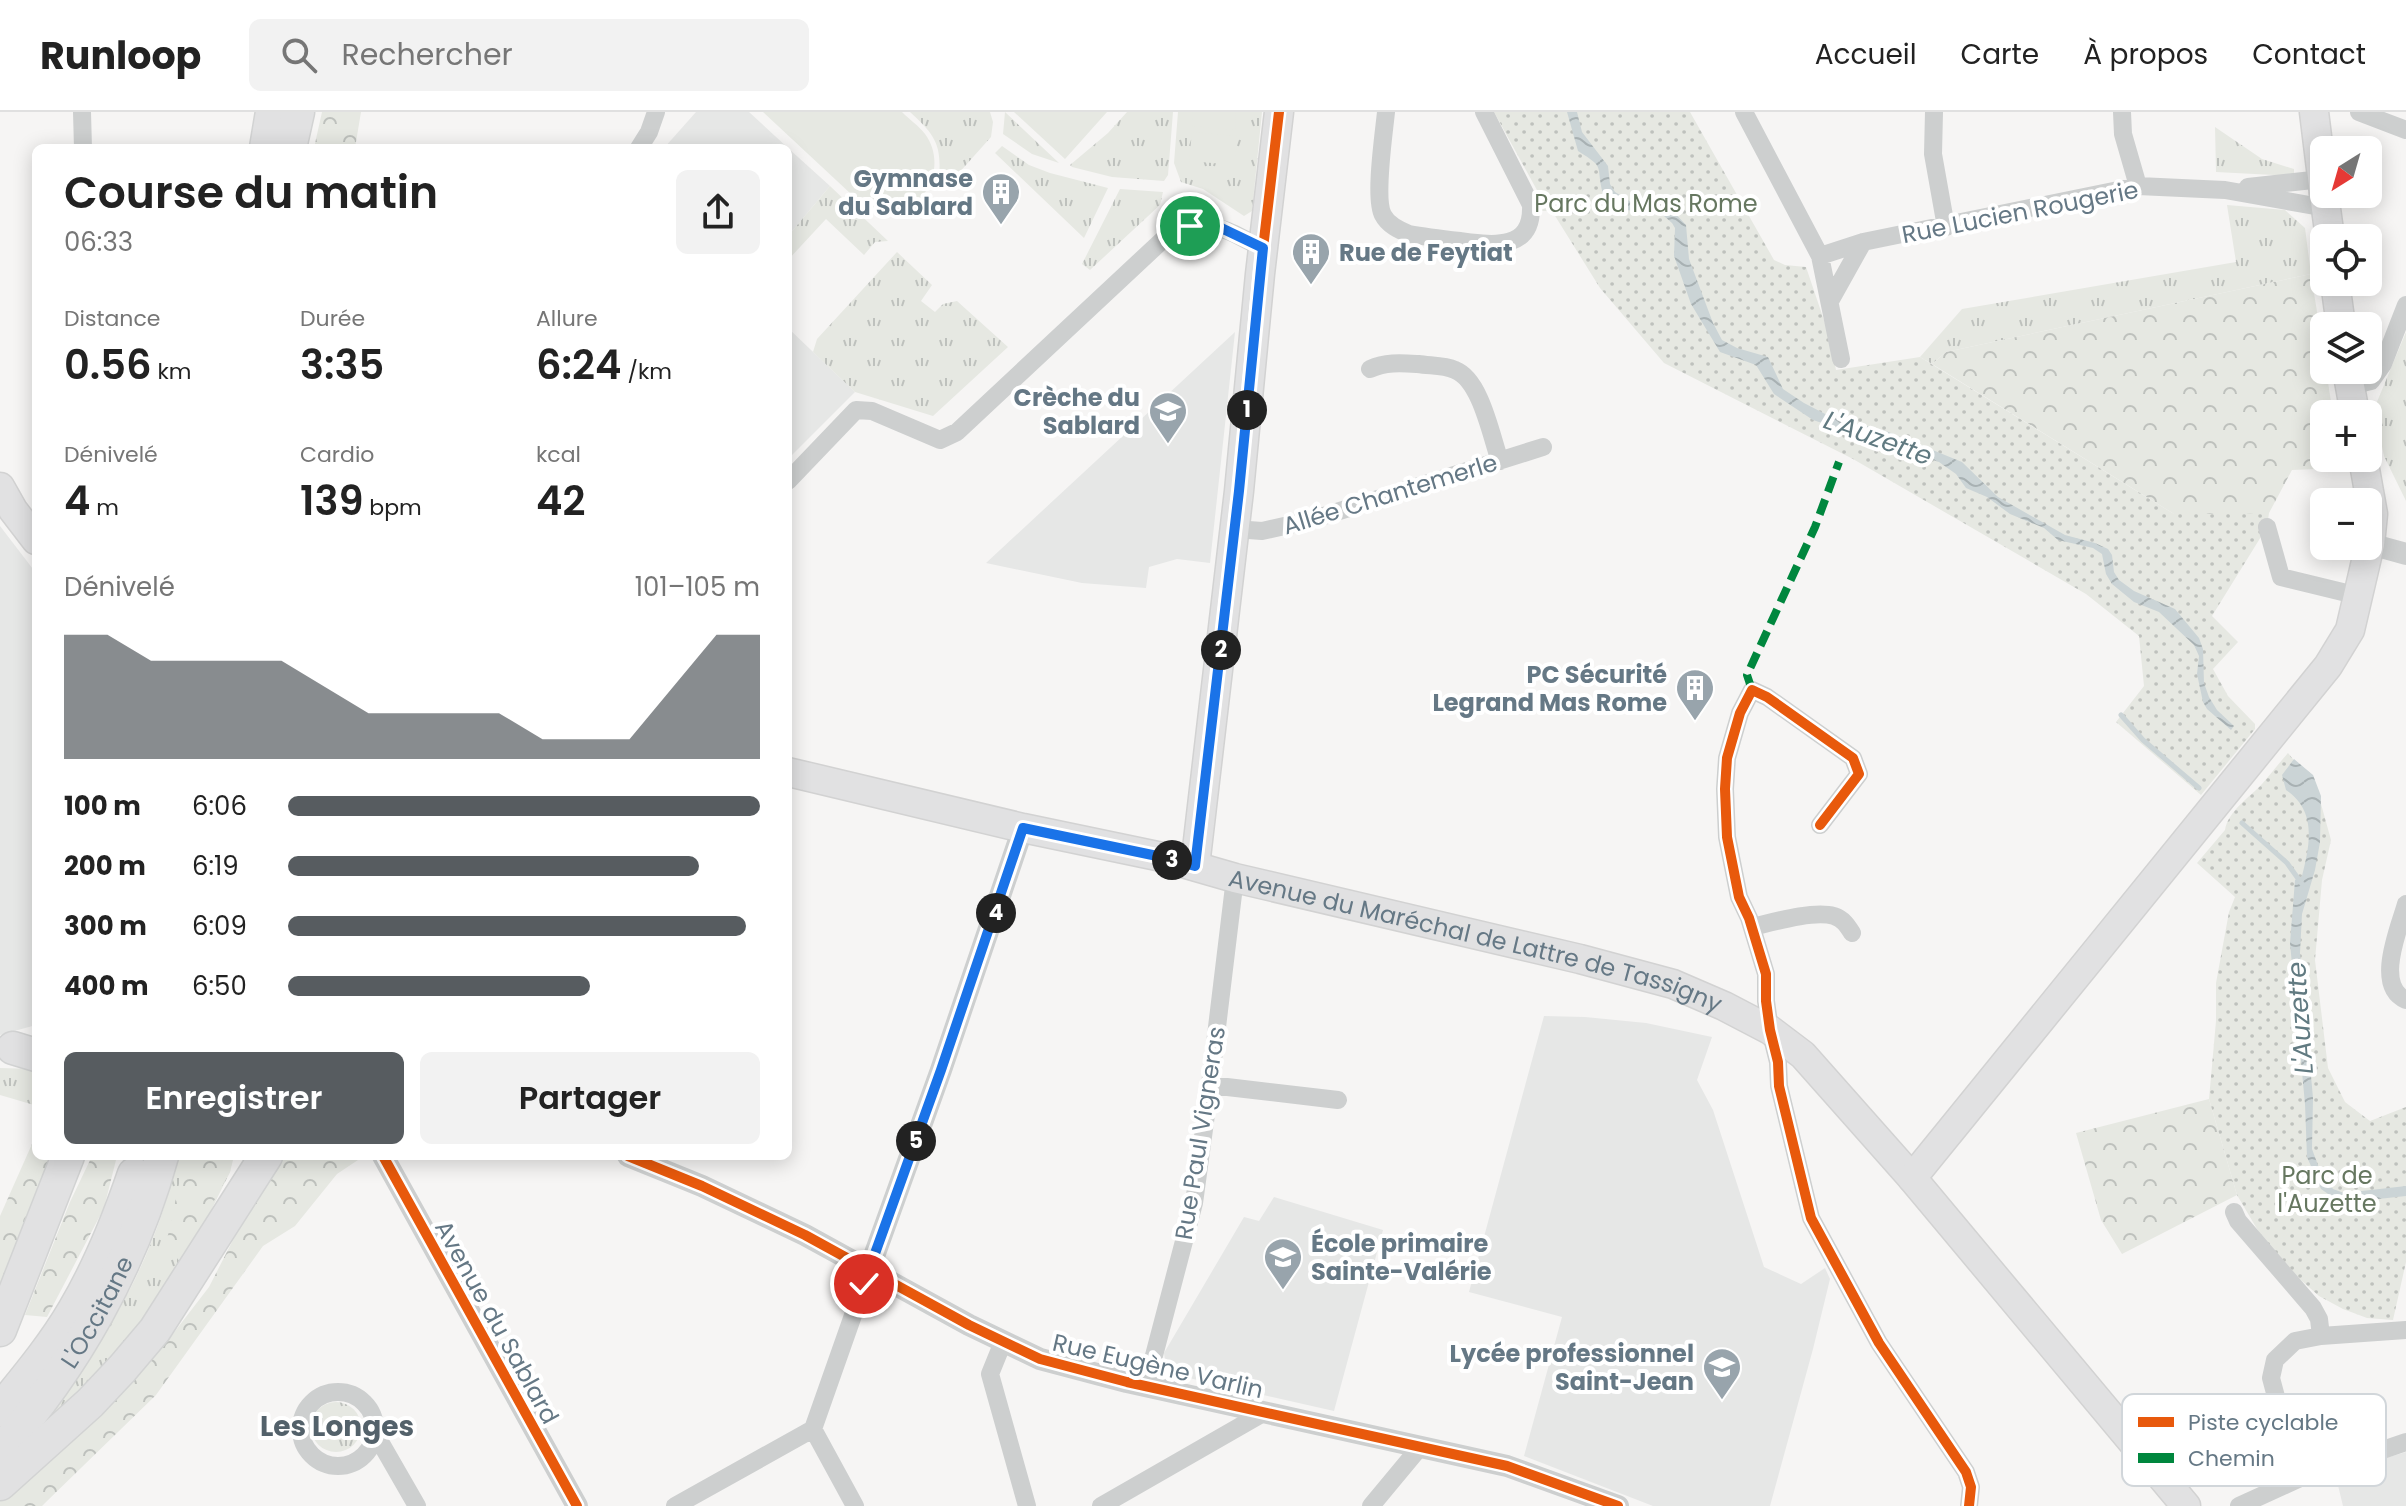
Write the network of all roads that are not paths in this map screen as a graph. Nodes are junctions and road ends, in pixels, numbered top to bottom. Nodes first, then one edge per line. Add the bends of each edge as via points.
1 (82, 112) edge
2 (272, 112) edge
3 (298, 112) edge
4 (656, 112) edge
5 (1279, 112) edge
6 (1386, 112) edge
7 (1484, 112) edge
8 (1934, 112) edge
9 (2122, 112) edge
10 (2314, 112) edge
11 (2359, 112) edge
12 (1746, 113) edge
13 (2406, 130) edge
14 (2317, 136) edge
15 (83, 144) edge
16 (267, 144) edge
17 (291, 144) edge
18 (642, 144) edge
19 (2138, 186) junction
20 (2225, 190) junction
21 (2310, 193) edge
22 (2310, 193) edge
23 (1946, 227) junction
24 (1863, 242) junction
25 (1263, 248) junction
26 (1820, 256) junction
27 (1830, 301) junction
28 (2406, 305) edge
29 (1841, 359) dead end
30 (1370, 369) dead end
31 (2351, 390) edge
32 (1543, 447) dead end
33 (1500, 461) junction
34 (792, 477) edge
35 (0, 487) edge
36 (2267, 527) dead end
37 (1235, 529) junction
38 (32, 535) edge
39 (2382, 547) edge
40 (2406, 554) edge
41 (2367, 560) edge
42 (2359, 596) junction
43 (792, 773) edge
44 (1820, 825) dead end
45 (1023, 828) junction
46 (1195, 866) junction
47 (1235, 878) junction
48 (2406, 904) edge
49 (1752, 927) junction
50 (1852, 933) dead end
51 (2406, 1000) edge
52 (1770, 1030) junction
53 (1210, 1085) junction
54 (1338, 1100) dead end
55 (66, 1160) edge
56 (140, 1160) edge
57 (161, 1160) edge
58 (242, 1160) edge
59 (263, 1160) edge
60 (385, 1160) edge
61 (638, 1160) edge
62 (1912, 1178) junction
63 (2234, 1212) dead end
64 (198, 1261) junction
65 (869, 1270) junction
66 (0, 1330) edge
67 (2406, 1330) edge
68 (2321, 1336) junction
69 (1003, 1342) junction
70 (1146, 1386) junction
71 (2275, 1394) edge
72 (0, 1410) edge
73 (1265, 1412) junction
74 (813, 1429) junction
75 (2122, 1429) edge
76 (375, 1433) junction
77 (2406, 1442) edge
78 (1420, 1447) junction
79 (2386, 1449) edge
80 (0, 1451) edge
81 (0, 1484) edge
82 (2169, 1486) edge
83 (2283, 1486) edge
84 (1572, 1498) edge
85 (417, 1506) edge
86 (577, 1506) edge
87 (675, 1506) edge
88 (855, 1506) edge
89 (1027, 1506) edge
90 (1101, 1506) edge
91 (1371, 1506) edge
92 (1618, 1506) edge
93 (1969, 1506) edge
94 (2186, 1506) edge
95 (2239, 1506) edge

1 - 15 street
2 - 16 highway
3 - 17 highway
4 - 18 street
5 - 25 main road
6 - 7 street via 1379,195 1383,217 1409,234 1498,245 1515,240 1524,230 1531,205
8 - 23 street via 1933,154
9 - 19 street
10 - 14 main road
11 - 13 street
12 - 26 street
19 - 20 street, Rue Lucien Rougerie
19 - 23 street, Rue Lucien Rougerie
20 - 21 street, Rue Lucien Rougerie
20 - 22 street, Rue Lucien Rougerie
23 - 24 street, Rue Lucien Rougerie
24 - 26 street, Rue Lucien Rougerie
24 - 27 street
25 - 34 street via 1215,225 1169,234 957,432 940,440 872,411 856,410
25 - 37 main road
26 - 27 street
27 - 29 street
28 - 31 street via 2383,364 2371,381
30 - 33 street via 1405,363 1455,370 1467,378
32 - 33 street, Allée Chantemerle
33 - 37 street, Allée Chantemerle via 1311,520 1262,531
35 - 38 main road
36 - 42 street via 2281,577
37 - 46 main road
39 - 40 street
41 - 42 main road
42 - 62 main road via 2350,630 2328,666
43 - 45 main road, Avenue du Maréchal de Lattre de Tassigny
44 - 49 street via 1859,774 1853,758 1752,690 1727,758 1725,789 1732,867
45 - 46 main road, Avenue du Maréchal de Lattre de Tassigny
45 - 65 street
46 - 47 main road, Avenue du Maréchal de Lattre de Tassigny
47 - 52 main road, Avenue du Maréchal de Lattre de Tassigny via 1673,984
47 - 53 street, Rue Paul Vigneras
48 - 51 street via 2389,961 2391,981
49 - 50 street via 1818,914 1845,922
49 - 52 street via 1766,974
52 - 62 main road, Avenue du Maréchal de Lattre de Tassigny via 1803,1055
52 - 93 street via 1811,1218 1879,1343 1966,1472
53 - 54 street
53 - 70 street, Rue Paul Vigneras via 1194,1203
55 - 66 highway
56 - 72 highway, L'Occitane via 103,1255 74,1310
57 - 80 highway, L'Occitane via 139,1226 98,1314 48,1392
58 - 64 highway
59 - 64 highway
60 - 86 street, Avenue du Sablard
61 - 65 street, Rue Eugène Varlin via 702,1186
62 - 75 main road, Avenue du Maréchal de Lattre de Tassigny
63 - 68 street via 2313,1308
64 - 81 highway via 155,1330 122,1369
65 - 69 street, Rue Eugène Varlin
65 - 74 street
67 - 68 street
68 - 71 street via 2295,1341 2275,1360 2271,1378
69 - 70 street, Rue Eugène Varlin via 1060,1366
69 - 89 street via 990,1374
70 - 73 street, Rue Eugène Varlin
73 - 78 street, Rue Eugène Varlin
73 - 90 street
74 - 87 street
74 - 88 street
76 - 76 street via 370,1410 340,1392 328,1393 309,1406 300,1428 308,1452 318,1461 342,1467 365,1456
76 - 85 street
77 - 79 street
78 - 84 street, Rue Eugène Varlin via 1507,1466
78 - 91 street
82 - 94 main road, Avenue du Maréchal de Lattre de Tassigny
83 - 95 street
84 - 92 street, Rue Eugène Varlin

